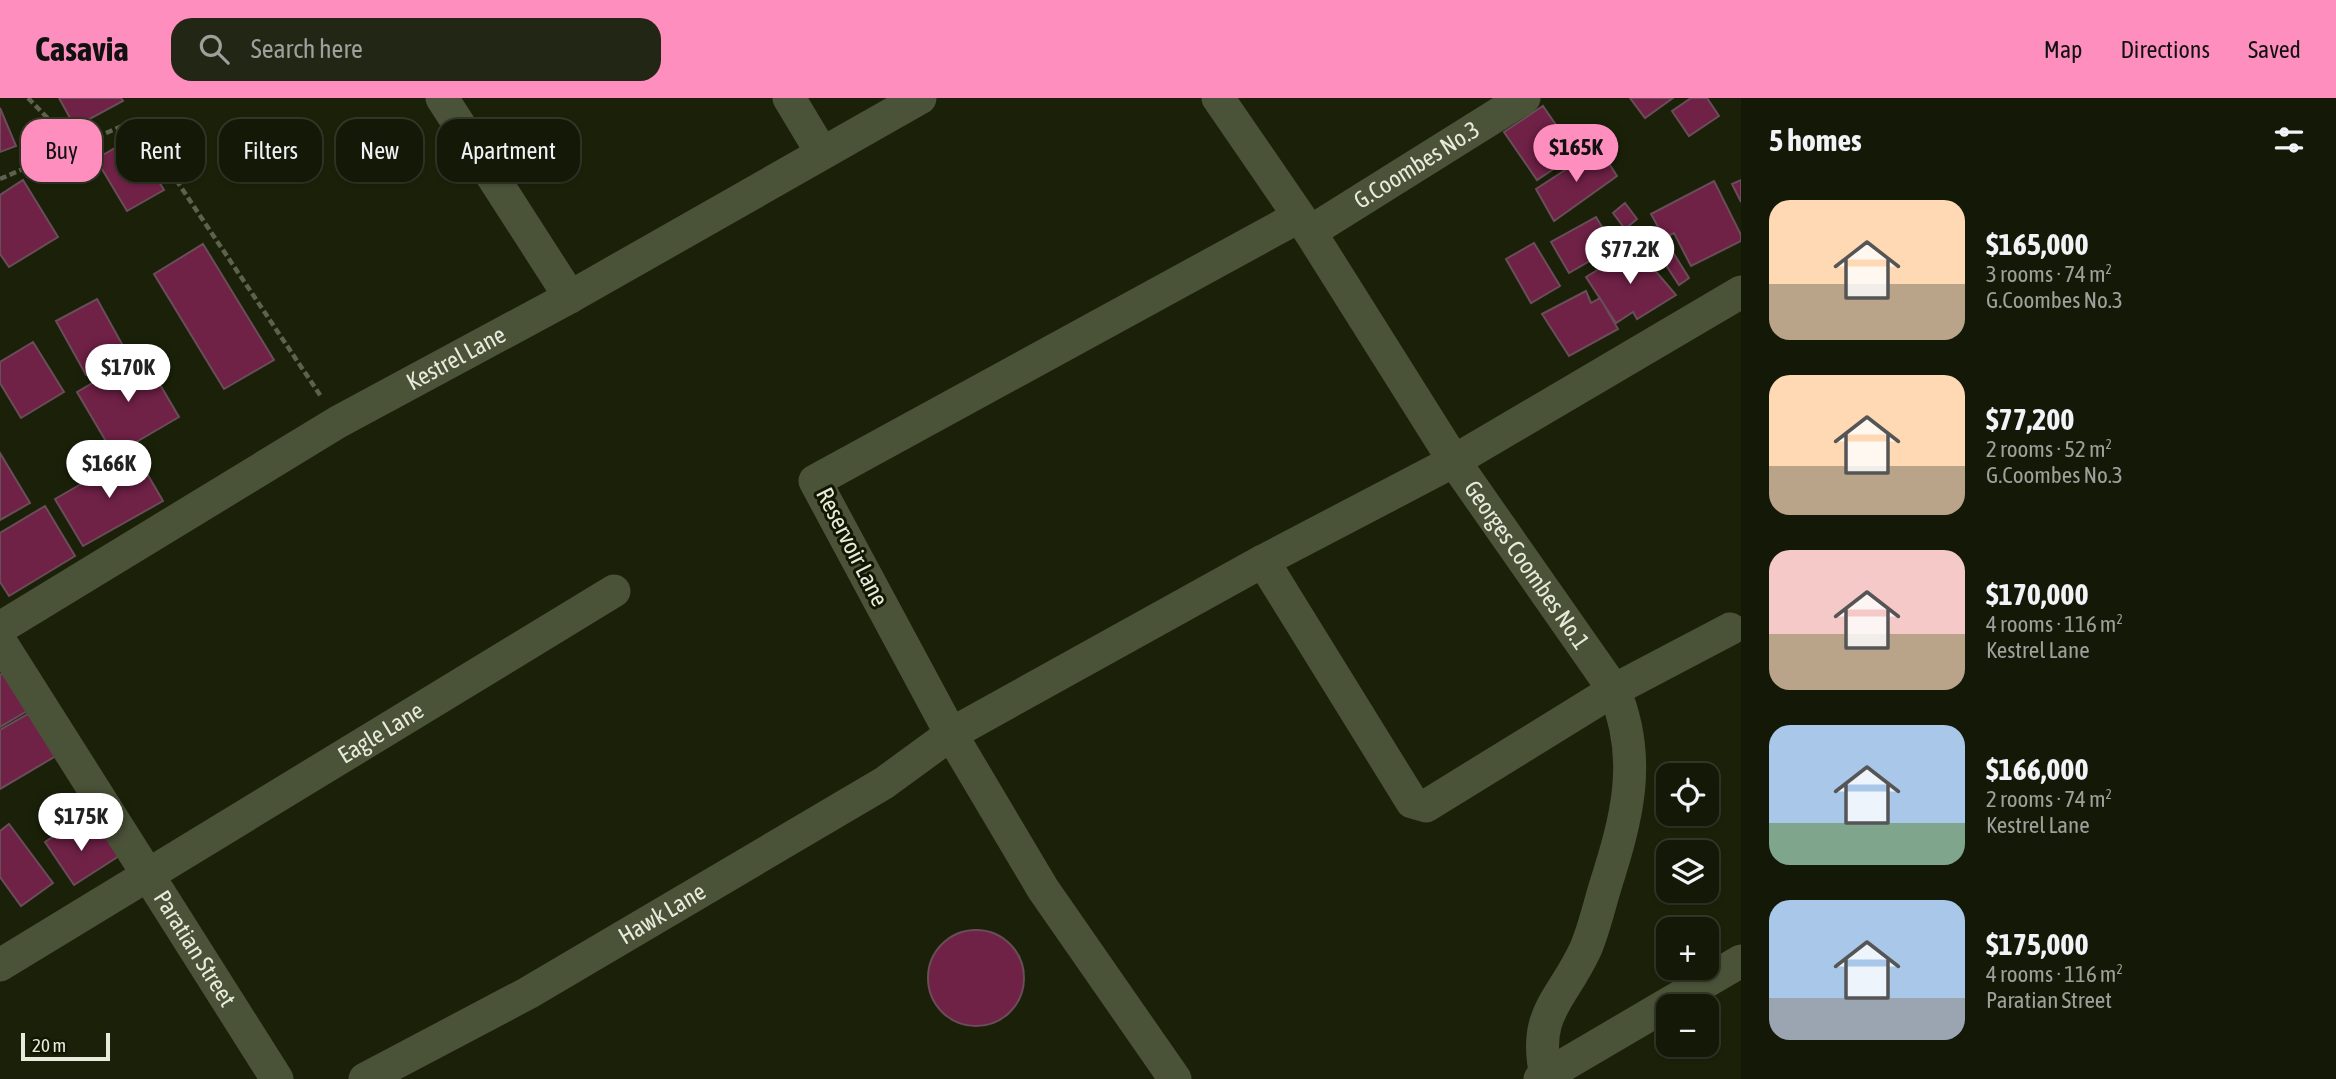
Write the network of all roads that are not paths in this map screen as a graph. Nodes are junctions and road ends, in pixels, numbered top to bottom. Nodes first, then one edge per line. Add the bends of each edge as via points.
1 (442, 98) edge
2 (789, 98) edge
3 (920, 98) edge
4 (1218, 98) edge
5 (1524, 98) edge
6 (822, 153) junction
7 (1304, 224) junction
8 (1741, 292) edge
9 (570, 297) junction
10 (1454, 461) junction
11 (1263, 561) junction
12 (614, 592) dead end
13 (0, 628) edge
14 (1730, 629) dead end
15 (0, 640) edge
16 (1614, 690) junction
17 (951, 734) junction
18 (147, 874) junction
19 (1741, 961) edge
20 (0, 965) edge
21 (1543, 1077) edge
22 (277, 1079) edge
23 (365, 1079) edge
24 (1175, 1079) edge

1 - 9 street
2 - 6 street
3 - 6 street, Kestrel Lane
4 - 7 street, Georges Coombes No.1
5 - 7 street, G.Coombes No.3
6 - 9 street, Kestrel Lane
7 - 10 street, Georges Coombes No.1
7 - 17 street, Reservoir Lane via 815,481
8 - 10 street, Hawk Lane
9 - 13 street, Kestrel Lane via 338,422
10 - 11 street, Hawk Lane
10 - 16 street, Georges Coombes No.1
11 - 16 street via 1418,806 1426,806
11 - 17 street, Hawk Lane
12 - 18 street, Eagle Lane
14 - 16 street
15 - 18 street, Paratian Street
16 - 21 street, Georges Coombes No.1 via 1630,750 1621,839 1586,948 1542,1028
17 - 23 street, Hawk Lane via 884,783 528,993
17 - 24 street, Reservoir Lane via 1043,889
18 - 20 street, Eagle Lane
18 - 22 street, Paratian Street
19 - 21 street

